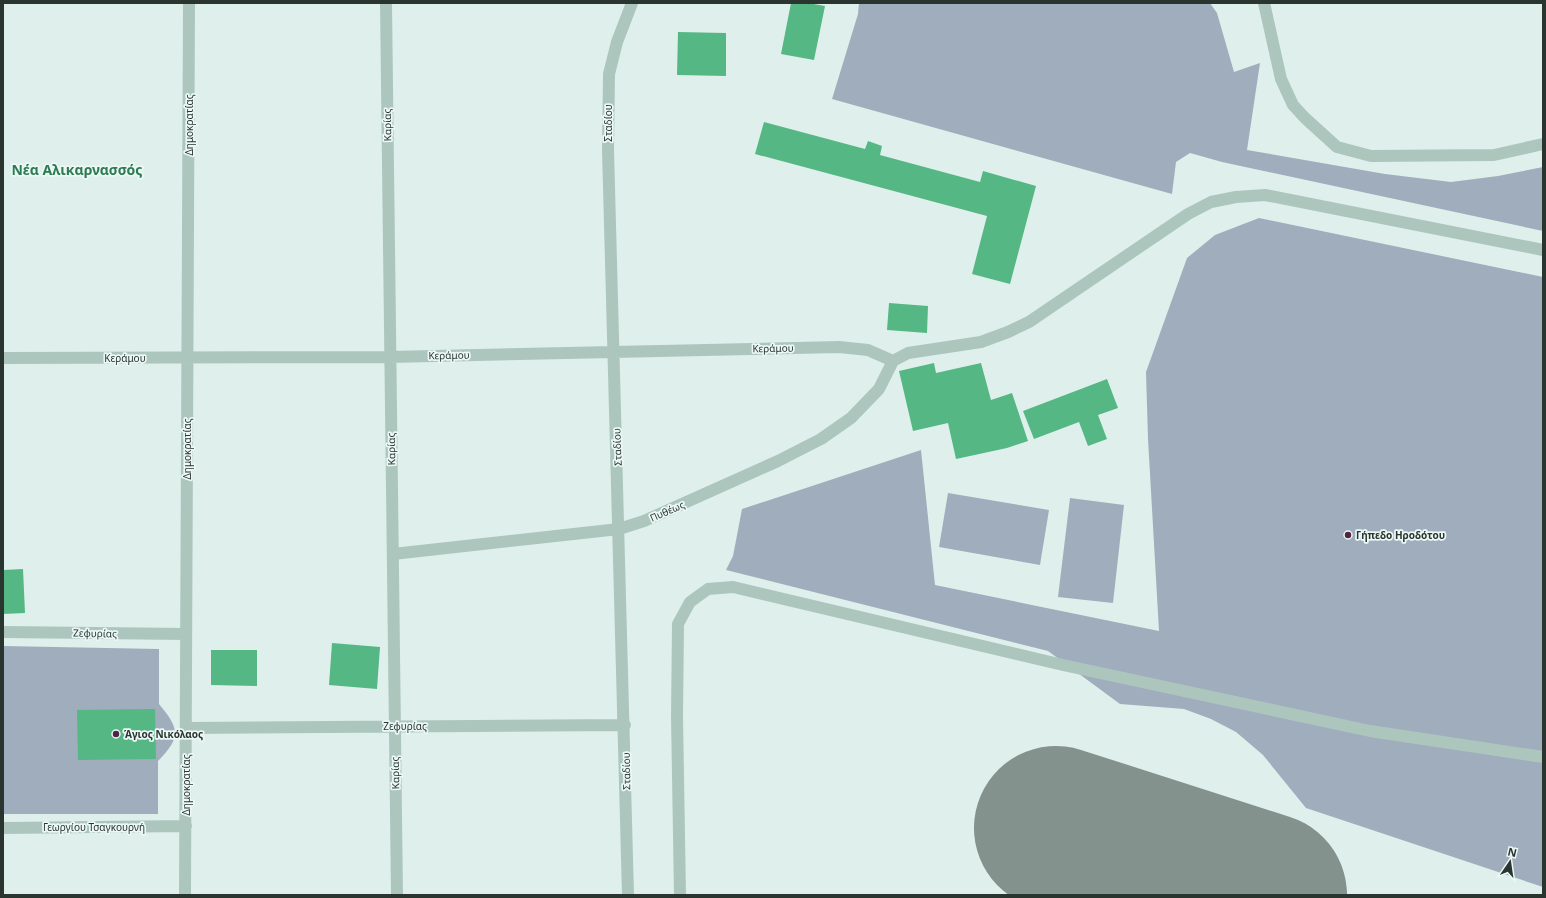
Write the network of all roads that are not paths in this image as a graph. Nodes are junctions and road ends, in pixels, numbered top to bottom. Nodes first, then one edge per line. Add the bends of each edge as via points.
1 (190, 3) edge
2 (386, 3) edge
3 (632, 3) edge
4 (1264, 3) edge
5 (1543, 144) edge
6 (1543, 250) edge
7 (614, 351) junction
8 (390, 357) junction
9 (3, 358) edge
10 (188, 358) junction
11 (893, 360) junction
12 (619, 529) junction
13 (393, 554) junction
14 (3, 632) edge
15 (186, 634) junction
16 (625, 725) junction
17 (395, 727) junction
18 (186, 728) junction
19 (1543, 757) edge
20 (186, 826) junction
21 (3, 828) edge
22 (185, 895) edge
23 (397, 895) edge
24 (628, 895) edge
25 (680, 895) edge

1 - 10 street, Δημοκρατίας
2 - 8 street, Καρίας
3 - 7 street, Σταδίου via 613,55 608,82
4 - 5 street via 1281,79 1293,105 1337,148 1371,156 1494,155
6 - 11 street via 1265,195 1236,197 1210,202 1188,214 1029,322 1008,332 981,342 908,353
7 - 8 street, Κεράμου
7 - 11 street, Κεράμου via 858,348
7 - 12 street, Σταδίου
8 - 10 street, Κεράμου
8 - 13 street, Καρίας
9 - 10 street, Κεράμου
10 - 15 street, Δημοκρατίας
11 - 12 street, Πυθέως via 879,388 851,418 821,439 644,521
12 - 13 street, Πυθέως
12 - 16 street, Σταδίου
13 - 17 street, Καρίας
14 - 15 street, Ζεφυρίας
15 - 18 street, Δημοκρατίας
16 - 17 street, Ζεφυρίας
16 - 24 street, Σταδίου
17 - 18 street, Ζεφυρίας
17 - 23 street, Καρίας
18 - 20 street, Δημοκρατίας
19 - 25 street via 1370,731 1063,665 733,587 708,589 690,602 678,624
20 - 21 street, Γεωργίου Τσαγκουρνή
20 - 22 street, Δημοκρατίας

